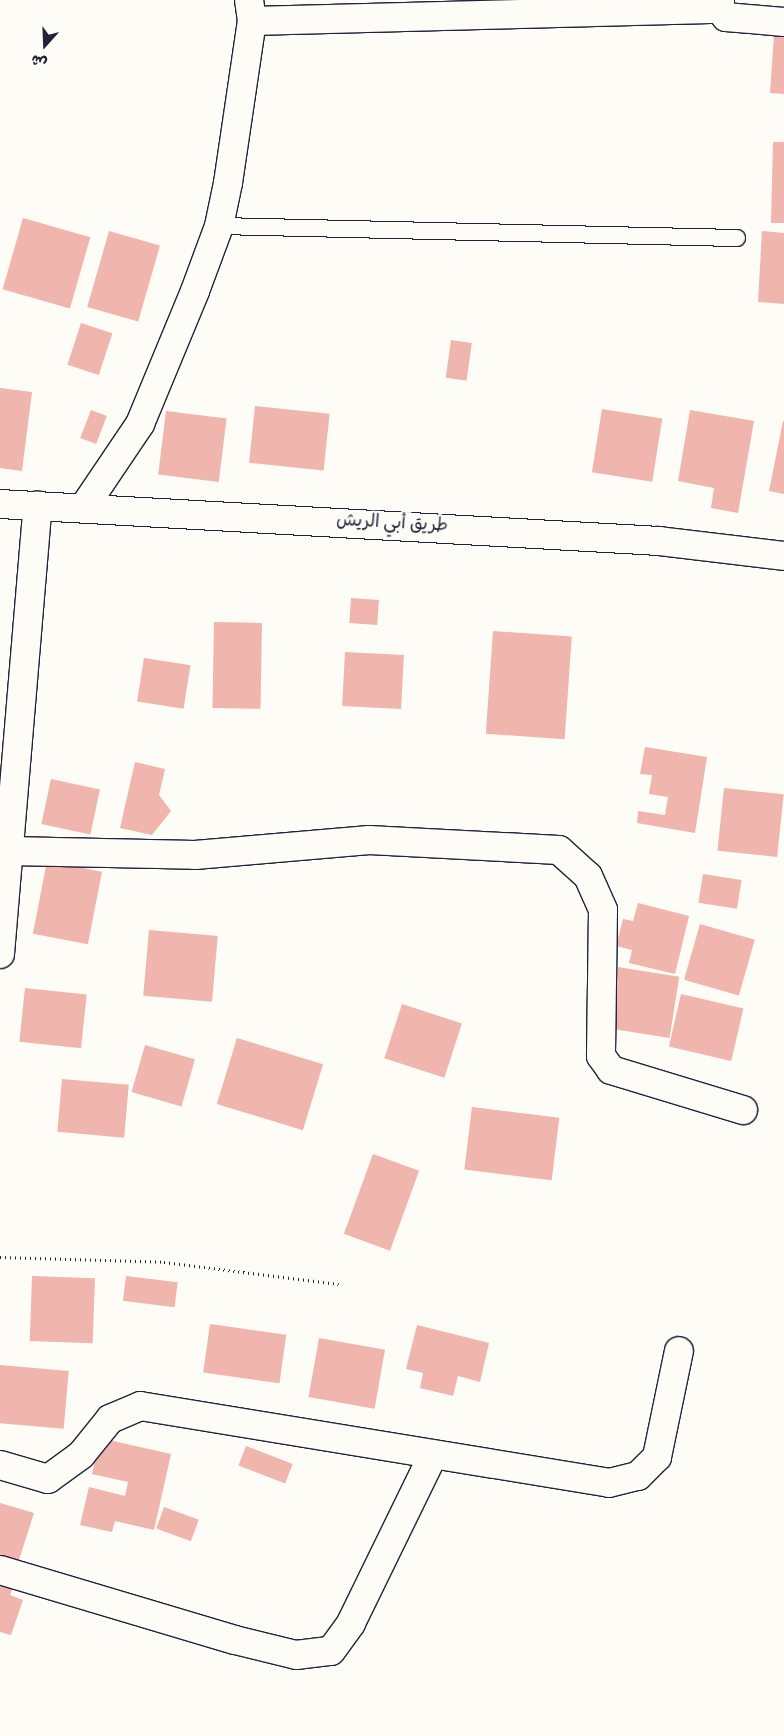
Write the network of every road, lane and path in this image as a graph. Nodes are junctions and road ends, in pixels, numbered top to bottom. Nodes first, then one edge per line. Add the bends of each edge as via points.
1 (720, 5) edge
2 (250, 10) edge
3 (784, 22) edge
4 (218, 226) junction
5 (737, 238) dead end
6 (0, 504) edge
7 (38, 506) junction
8 (84, 507) junction
9 (784, 556) edge
10 (10, 851) junction
11 (0, 954) edge
12 (743, 1110) dead end
13 (0, 1257) edge
14 (339, 1284) dead end
15 (680, 1351) dead end
16 (433, 1455) junction
17 (0, 1465) edge
18 (0, 1570) edge

1 - 2 street
1 - 3 street via 726,17
2 - 4 street via 228,183
4 - 5 lane
4 - 8 street via 140,424
6 - 7 street, طريق أبي الريش
7 - 8 street, طريق أبي الريش
7 - 10 street
8 - 9 street, طريق أبي الريش via 659,541
10 - 11 street
10 - 12 street via 195,855 369,840 559,850 588,876 603,910 601,1056 611,1070
13 - 14 path via 164,1262
15 - 16 street via 657,1457 638,1476 609,1483
16 - 17 street via 140,1406 110,1419 81,1455 48,1480
16 - 18 street via 351,1623 331,1651 296,1655

